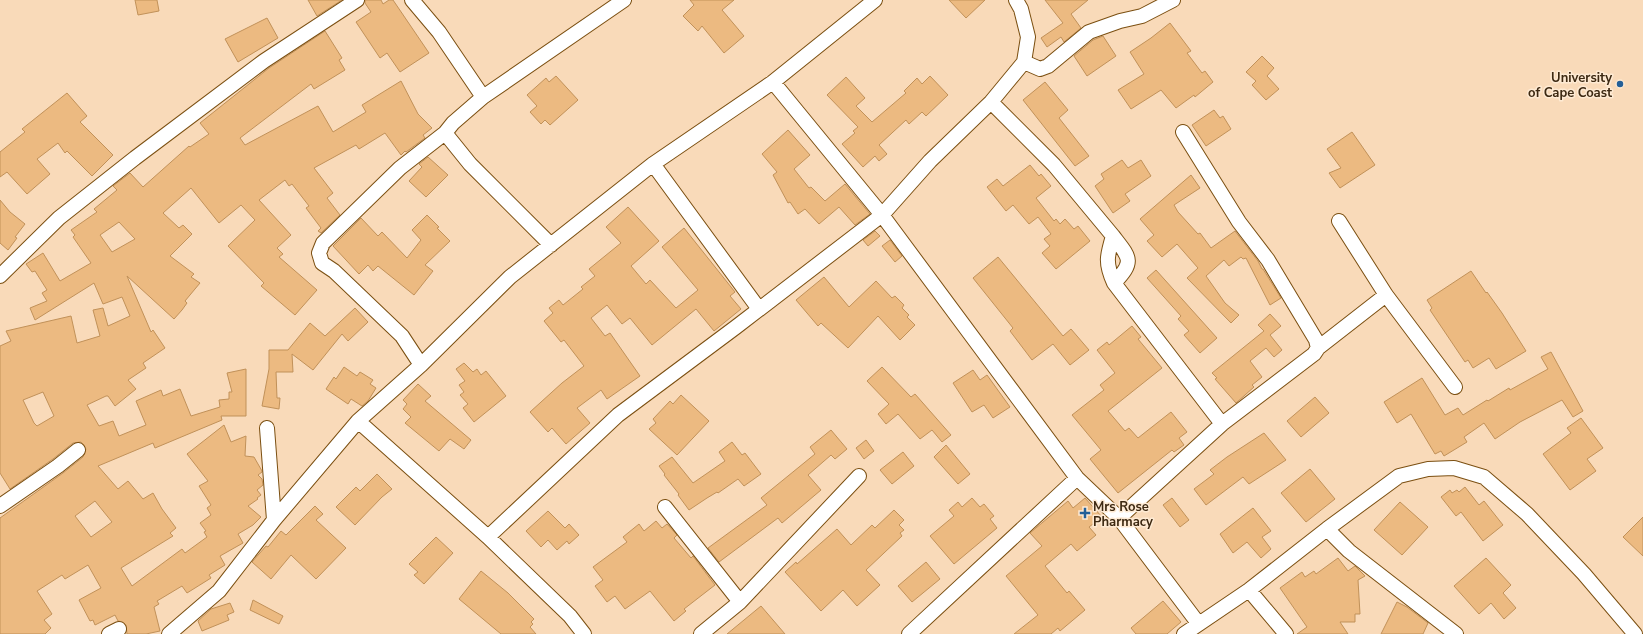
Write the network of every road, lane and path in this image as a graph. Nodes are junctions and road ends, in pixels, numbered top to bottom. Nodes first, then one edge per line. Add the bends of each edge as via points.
1 (357, 0) edge
2 (412, 0) edge
3 (624, 0) edge
4 (876, 0) edge
5 (1016, 0) edge
6 (1173, 0) edge
7 (1024, 62) junction
8 (773, 82) junction
9 (483, 97) junction
10 (991, 102) junction
11 (1183, 132) dead end
12 (445, 133) junction
13 (653, 164) junction
14 (882, 215) junction
15 (1338, 221) dead end
16 (1113, 236) junction
17 (551, 245) junction
18 (0, 276) edge
19 (1114, 283) junction
20 (1386, 295) junction
21 (759, 309) junction
22 (1318, 348) junction
23 (421, 366) junction
24 (1455, 387) dead end
25 (358, 421) junction
26 (1222, 424) junction
27 (267, 428) dead end
28 (78, 450) dead end
29 (859, 476) dead end
30 (1077, 478) junction
31 (0, 506) edge
32 (665, 507) dead end
33 (1119, 518) junction
34 (274, 520) junction
35 (1326, 529) junction
36 (488, 537) junction
37 (1249, 590) junction
38 (740, 602) junction
39 (1198, 623) junction
40 (169, 634) edge
41 (584, 634) edge
42 (701, 634) edge
43 (909, 634) edge
44 (1184, 634) edge
45 (1286, 634) edge
46 (1456, 634) edge
47 (1635, 634) edge

1 - 18 street via 264,61 135,158 59,218
2 - 9 street via 439,32
3 - 9 street
4 - 8 street
5 - 7 street via 1028,37
6 - 7 street via 1142,16 1089,32 1048,66 1040,69
7 - 10 street
8 - 13 street
8 - 14 street
9 - 12 street
10 - 14 street via 930,161
10 - 16 street via 1054,165
11 - 22 street via 1239,222 1268,260 1316,340
12 - 17 street via 470,164
12 - 23 street via 400,168 323,243 319,253 322,262 402,336
13 - 17 street
13 - 21 street
14 - 21 street
14 - 30 street
15 - 20 street
16 - 19 street via 1107,255
16 - 19 street via 1125,252 1128,262 1126,270
17 - 23 street via 510,277
19 - 26 street
20 - 22 street
20 - 24 street
21 - 36 street via 618,415
22 - 26 street via 1314,354
23 - 25 street
25 - 34 street
25 - 36 street
26 - 33 street
27 - 34 street
28 - 31 street
29 - 38 street
30 - 33 street
30 - 43 street
32 - 38 street
33 - 39 street
34 - 40 street via 219,591
35 - 37 street
35 - 46 street via 1349,551
35 - 47 street via 1399,476 1428,469 1454,468 1484,478 1527,514 1584,574
36 - 41 street via 570,616
37 - 39 street
37 - 45 street
38 - 42 street
39 - 44 street

